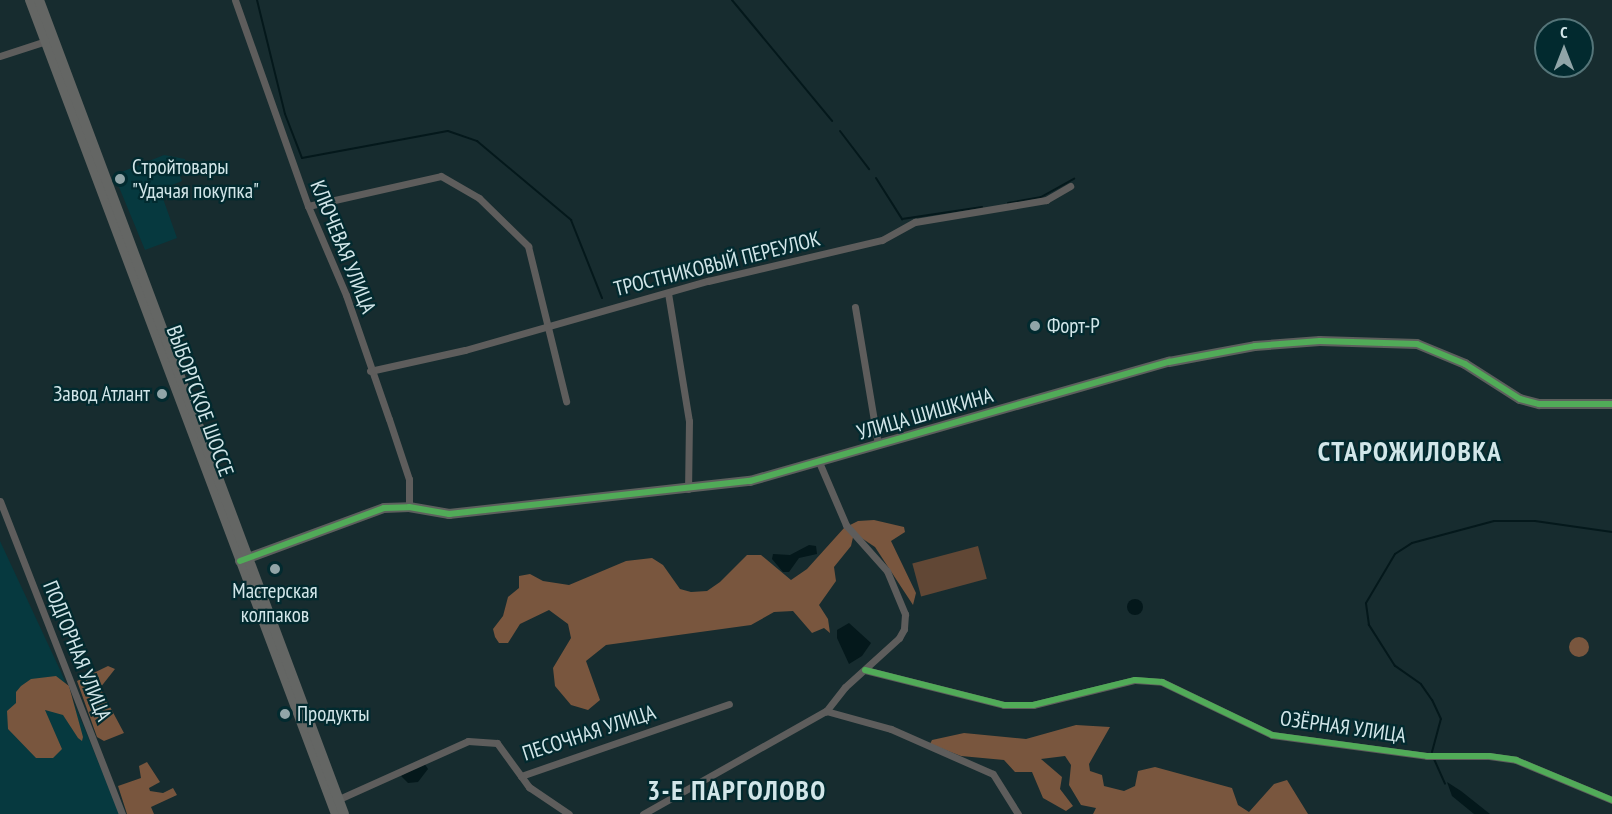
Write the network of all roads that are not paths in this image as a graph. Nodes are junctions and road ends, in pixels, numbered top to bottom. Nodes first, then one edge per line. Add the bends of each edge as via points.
1 (30, 0) edge
2 (39, 0) edge
3 (235, 0) edge
4 (46, 42) junction
5 (0, 56) edge
6 (1070, 186) dead end
7 (308, 206) junction
8 (668, 293) junction
9 (855, 307) dead end
10 (550, 324) junction
11 (370, 371) junction
12 (566, 401) dead end
13 (1612, 404) edge
14 (878, 445) junction
15 (819, 462) junction
16 (688, 489) junction
17 (0, 501) edge
18 (409, 507) junction
19 (245, 560) junction
20 (865, 670) junction
21 (729, 704) dead end
22 (826, 711) junction
23 (521, 776) junction
24 (339, 799) junction
25 (1612, 800) edge
26 (122, 814) edge
27 (336, 814) edge
28 (344, 814) edge
29 (569, 814) edge
30 (643, 814) edge
31 (1018, 814) edge

1 - 4 main road, ВЫБОРГСКОЕ ШОССЕ
2 - 19 main road, ВЫБОРГСКОЕ ШОССЕ
3 - 7 street, КЛЮЧЕВАЯ УЛИЦА
4 - 5 street
4 - 19 main road, ВЫБОРГСКОЕ ШОССЕ
6 - 8 street, ТРОСТНИКОВЫЙ ПЕРЕУЛОК via 1046,200 915,222 882,240
7 - 10 street via 441,176 479,198 528,246
7 - 11 street, КЛЮЧЕВАЯ УЛИЦА via 346,295
8 - 10 street, ТРОСТНИКОВЫЙ ПЕРЕУЛОК
8 - 16 street via 689,421
9 - 14 street
10 - 11 street, ТРОСТНИКОВЫЙ ПЕРЕУЛОК via 465,350
10 - 12 street
11 - 18 street, КЛЮЧЕВАЯ УЛИЦА via 409,479
13 - 14 street, УЛИЦА ШИШКИНА via 1539,404 1498,387 1465,364 1417,344 1320,341 1255,346 1169,363
14 - 15 street, УЛИЦА ШИШКИНА
15 - 16 street, УЛИЦА ШИШКИНА via 750,481
15 - 20 street via 846,525 887,571 905,614 899,638
16 - 18 street, УЛИЦА ШИШКИНА via 449,514
17 - 26 street, ПОДГОРНАЯ УЛИЦА
18 - 19 street, УЛИЦА ШИШКИНА via 367,513
19 - 24 main road, ВЫБОРГСКОЕ ШОССЕ
19 - 27 main road, ВЫБОРГСКОЕ ШОССЕ
20 - 22 street
20 - 25 street, ОЗЁРНАЯ УЛИЦА via 1004,705 1033,705 1135,680 1162,682 1272,735 1427,756 1516,760
21 - 23 street, ПЕСОЧНАЯ УЛИЦА
22 - 30 street
22 - 31 street via 891,729 993,774
23 - 24 street, ПЕСОЧНАЯ УЛИЦА via 497,743 468,741
23 - 29 street via 529,787
24 - 28 main road, ВЫБОРГСКОЕ ШОССЕ

